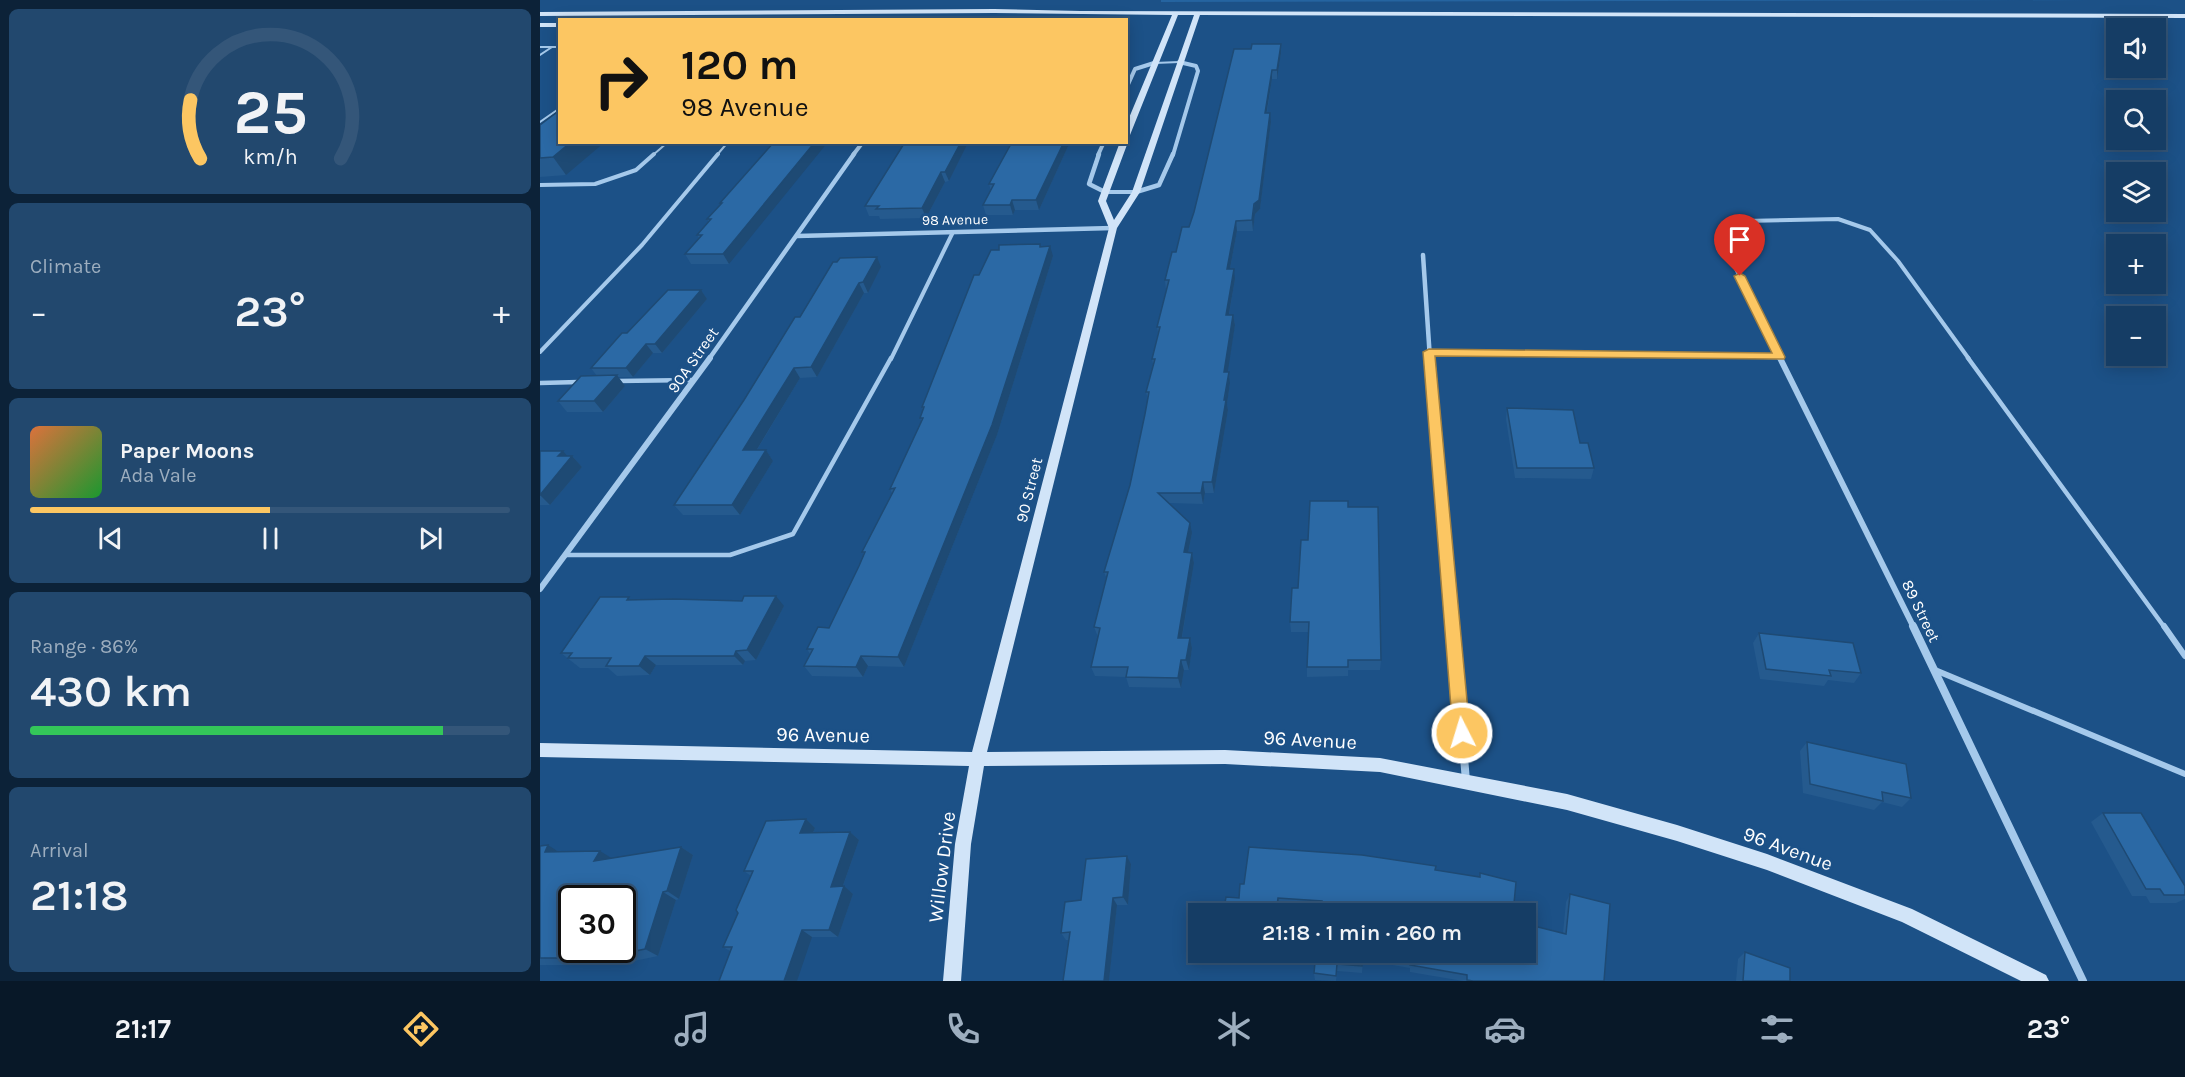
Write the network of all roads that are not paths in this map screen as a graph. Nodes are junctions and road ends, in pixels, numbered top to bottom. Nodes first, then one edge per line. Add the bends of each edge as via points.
1 (1080, 13) junction
2 (1176, 13) junction
3 (1197, 13) junction
4 (540, 14) edge
5 (2185, 16) edge
6 (991, 18) edge
7 (540, 26) edge
8 (558, 26) edge
9 (540, 47) edge
10 (552, 47) junction
11 (558, 47) edge
12 (540, 55) edge
13 (1179, 62) junction
14 (1154, 63) junction
15 (1128, 85) edge
16 (558, 109) edge
17 (540, 122) edge
18 (1128, 130) edge
19 (666, 144) edge
20 (726, 144) edge
21 (862, 144) edge
22 (1103, 144) edge
23 (1123, 144) edge
24 (540, 185) edge
25 (1105, 192) junction
26 (1136, 192) junction
27 (1113, 228) junction
28 (953, 232) junction
29 (797, 236) junction
30 (1423, 255) dead end
31 (1730, 256) joint
32 (540, 352) edge
33 (1429, 352) junction
34 (1779, 357) junction
35 (695, 380) junction
36 (588, 382) edge
37 (612, 382) edge
38 (540, 383) edge
39 (565, 555) junction
40 (540, 589) edge
41 (2185, 656) edge
42 (1935, 670) junction
43 (540, 750) edge
44 (978, 759) junction
45 (2185, 774) edge
46 (1466, 781) junction
47 (952, 981) edge
48 (2040, 981) edge
49 (2083, 981) edge

1 - 2 street
1 - 4 street
1 - 6 street
2 - 3 street
2 - 14 street
3 - 5 street
3 - 13 street, 90 Street
7 - 8 street
9 - 10 lane
10 - 11 lane
10 - 12 lane
13 - 14 lane
13 - 26 street, 90 Street
13 - 26 street via 1191,63 1198,70 1170,164 1159,185
14 - 15 street via 1135,69
14 - 18 street
16 - 17 lane
19 - 24 lane via 636,170 595,184
20 - 32 lane via 642,245
21 - 29 street, 90A Street
22 - 25 street via 1089,184
23 - 25 street
25 - 26 lane
25 - 27 street via 1102,201
26 - 27 street, 90 Street
27 - 28 street, 98 Avenue
27 - 44 street, 90 Street
28 - 29 street, 98 Avenue
28 - 39 lane via 902,339 793,534 730,555
29 - 35 street, 90A Street
30 - 33 street
31 - 34 street, 89 Street
31 - 41 lane via 1723,230 1743,221 1838,219 1870,230 1898,261
33 - 34 street
33 - 46 street
34 - 42 street, 89 Street
35 - 37 lane
35 - 39 street, 90A Street
36 - 38 lane
39 - 40 street, 90A Street
42 - 45 lane
42 - 49 street, 89 Street
43 - 44 street, 96 Avenue
44 - 46 street, 96 Avenue via 1310,760 1380,765
44 - 47 street, Willow Drive via 963,843
46 - 48 street, 96 Avenue via 1578,805 1767,862 1906,915

